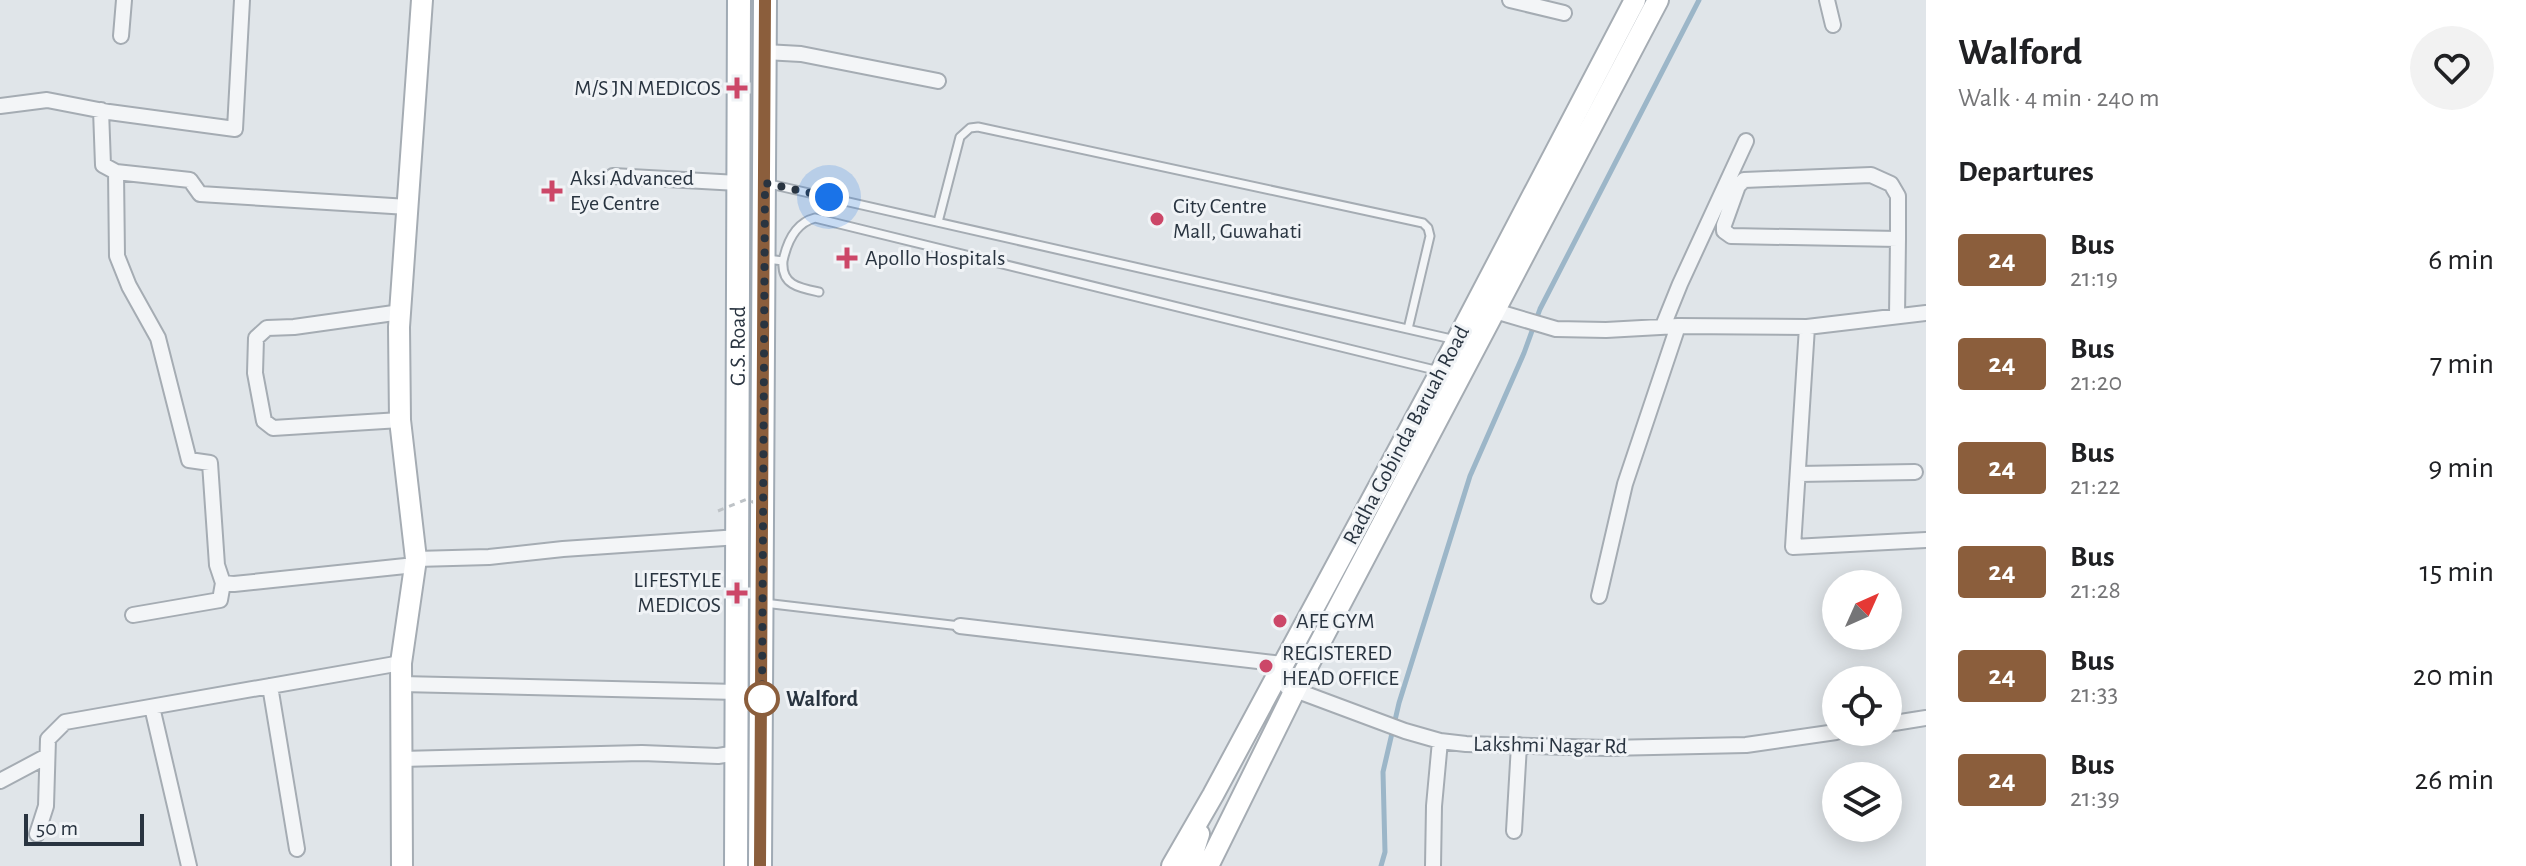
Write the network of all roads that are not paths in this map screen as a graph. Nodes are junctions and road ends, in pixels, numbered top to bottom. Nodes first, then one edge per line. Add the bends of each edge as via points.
1 (124, 0) edge
2 (242, 0) edge
3 (422, 0) edge
4 (739, 0) edge
5 (765, 0) edge
6 (1510, 0) edge
7 (1635, 0) edge
8 (1658, 0) edge
9 (1827, 0) edge
10 (1564, 13) dead end
11 (1833, 25) dead end
12 (121, 36) dead end
13 (765, 52) junction
14 (938, 81) dead end
15 (0, 106) edge
16 (101, 110) junction
17 (1746, 141) dead end
18 (116, 172) junction
19 (613, 176) dead end
20 (738, 183) junction
21 (765, 183) junction
22 (408, 207) junction
23 (938, 222) junction
24 (1898, 239) junction
25 (775, 253) junction
26 (819, 292) dead end
27 (1495, 311) junction
28 (401, 312) junction
29 (1926, 313) edge
30 (1897, 316) junction
31 (1670, 326) junction
32 (1807, 327) junction
33 (1408, 329) junction
34 (1458, 340) junction
35 (1441, 371) junction
36 (400, 420) junction
37 (1915, 472) dead end
38 (1798, 474) junction
39 (739, 537) junction
40 (1926, 540) edge
41 (415, 562) junction
42 (223, 583) junction
43 (1599, 596) dead end
44 (763, 603) junction
45 (133, 615) dead end
46 (960, 626) joint
47 (1279, 672) junction
48 (401, 673) junction
49 (270, 686) junction
50 (1295, 690) junction
51 (737, 692) junction
52 (152, 707) junction
53 (1925, 721) edge
54 (1902, 723) edge
55 (1822, 734) edge
56 (1440, 741) junction
57 (1519, 745) junction
58 (737, 753) junction
59 (47, 756) junction
60 (401, 759) junction
61 (0, 781) edge
62 (1514, 831) dead end
63 (37, 834) dead end
64 (297, 849) dead end
65 (1190, 865) edge
66 (189, 866) edge
67 (402, 866) edge
68 (736, 866) edge
69 (760, 866) edge
70 (1433, 866) edge

1 - 12 street
2 - 16 street via 235,129
3 - 22 main road
4 - 20 main road, G.S. Road
5 - 13 main road, G.S. Road
6 - 10 street
7 - 34 main road, Radha Gobinda Baruah Road
8 - 27 main road, Radha Gobinda Baruah Road
9 - 11 street
13 - 14 street
13 - 21 main road, G.S. Road
15 - 16 street via 47,100
16 - 18 street via 103,165
17 - 31 street via 1680,284
18 - 22 street via 190,180 200,194
18 - 42 street via 117,256 158,338 189,460 210,463 217,565
19 - 20 street
20 - 39 main road, G.S. Road
21 - 23 lane
21 - 25 main road, G.S. Road
22 - 28 main road
23 - 33 lane
23 - 33 lane via 960,137 978,127 1423,223 1430,236
24 - 24 street via 1731,236 1724,225 1744,180 1871,175 1891,184 1898,196
24 - 30 street
25 - 26 lane via 796,288
25 - 35 lane via 800,225 815,218
25 - 44 main road, G.S. Road
27 - 31 street via 1556,329
27 - 50 main road, Radha Gobinda Baruah Road
28 - 36 main road
28 - 36 street via 267,328 256,338 255,373 264,421 273,428
29 - 30 street
30 - 32 street
31 - 32 street
31 - 43 street
32 - 38 street
33 - 34 lane
34 - 35 main road, Radha Gobinda Baruah Road
35 - 47 main road, Radha Gobinda Baruah Road
36 - 41 main road
37 - 38 street
38 - 40 street via 1793,547
39 - 41 street
39 - 51 main road, G.S. Road
41 - 42 street
41 - 48 main road
42 - 45 street via 220,600
44 - 46 lane
44 - 69 main road, G.S. Road
46 - 47 street, Lakshmi Nagar Rd
47 - 50 street, Lakshmi Nagar Rd
47 - 65 main road, Radha Gobinda Baruah Road via 1206,807
48 - 49 street
48 - 51 street
48 - 60 main road
49 - 52 street
49 - 64 street
50 - 56 street, Lakshmi Nagar Rd
50 - 65 main road, Radha Gobinda Baruah Road via 1230,822
51 - 58 main road, G.S. Road
52 - 59 street via 65,722 48,739
52 - 66 street
53 - 54 street
55 - 57 street, Lakshmi Nagar Rd via 1746,745
56 - 57 street, Lakshmi Nagar Rd
56 - 70 street
57 - 62 street
58 - 60 street
58 - 68 main road, G.S. Road
59 - 61 street
59 - 63 street via 46,806
60 - 67 main road

